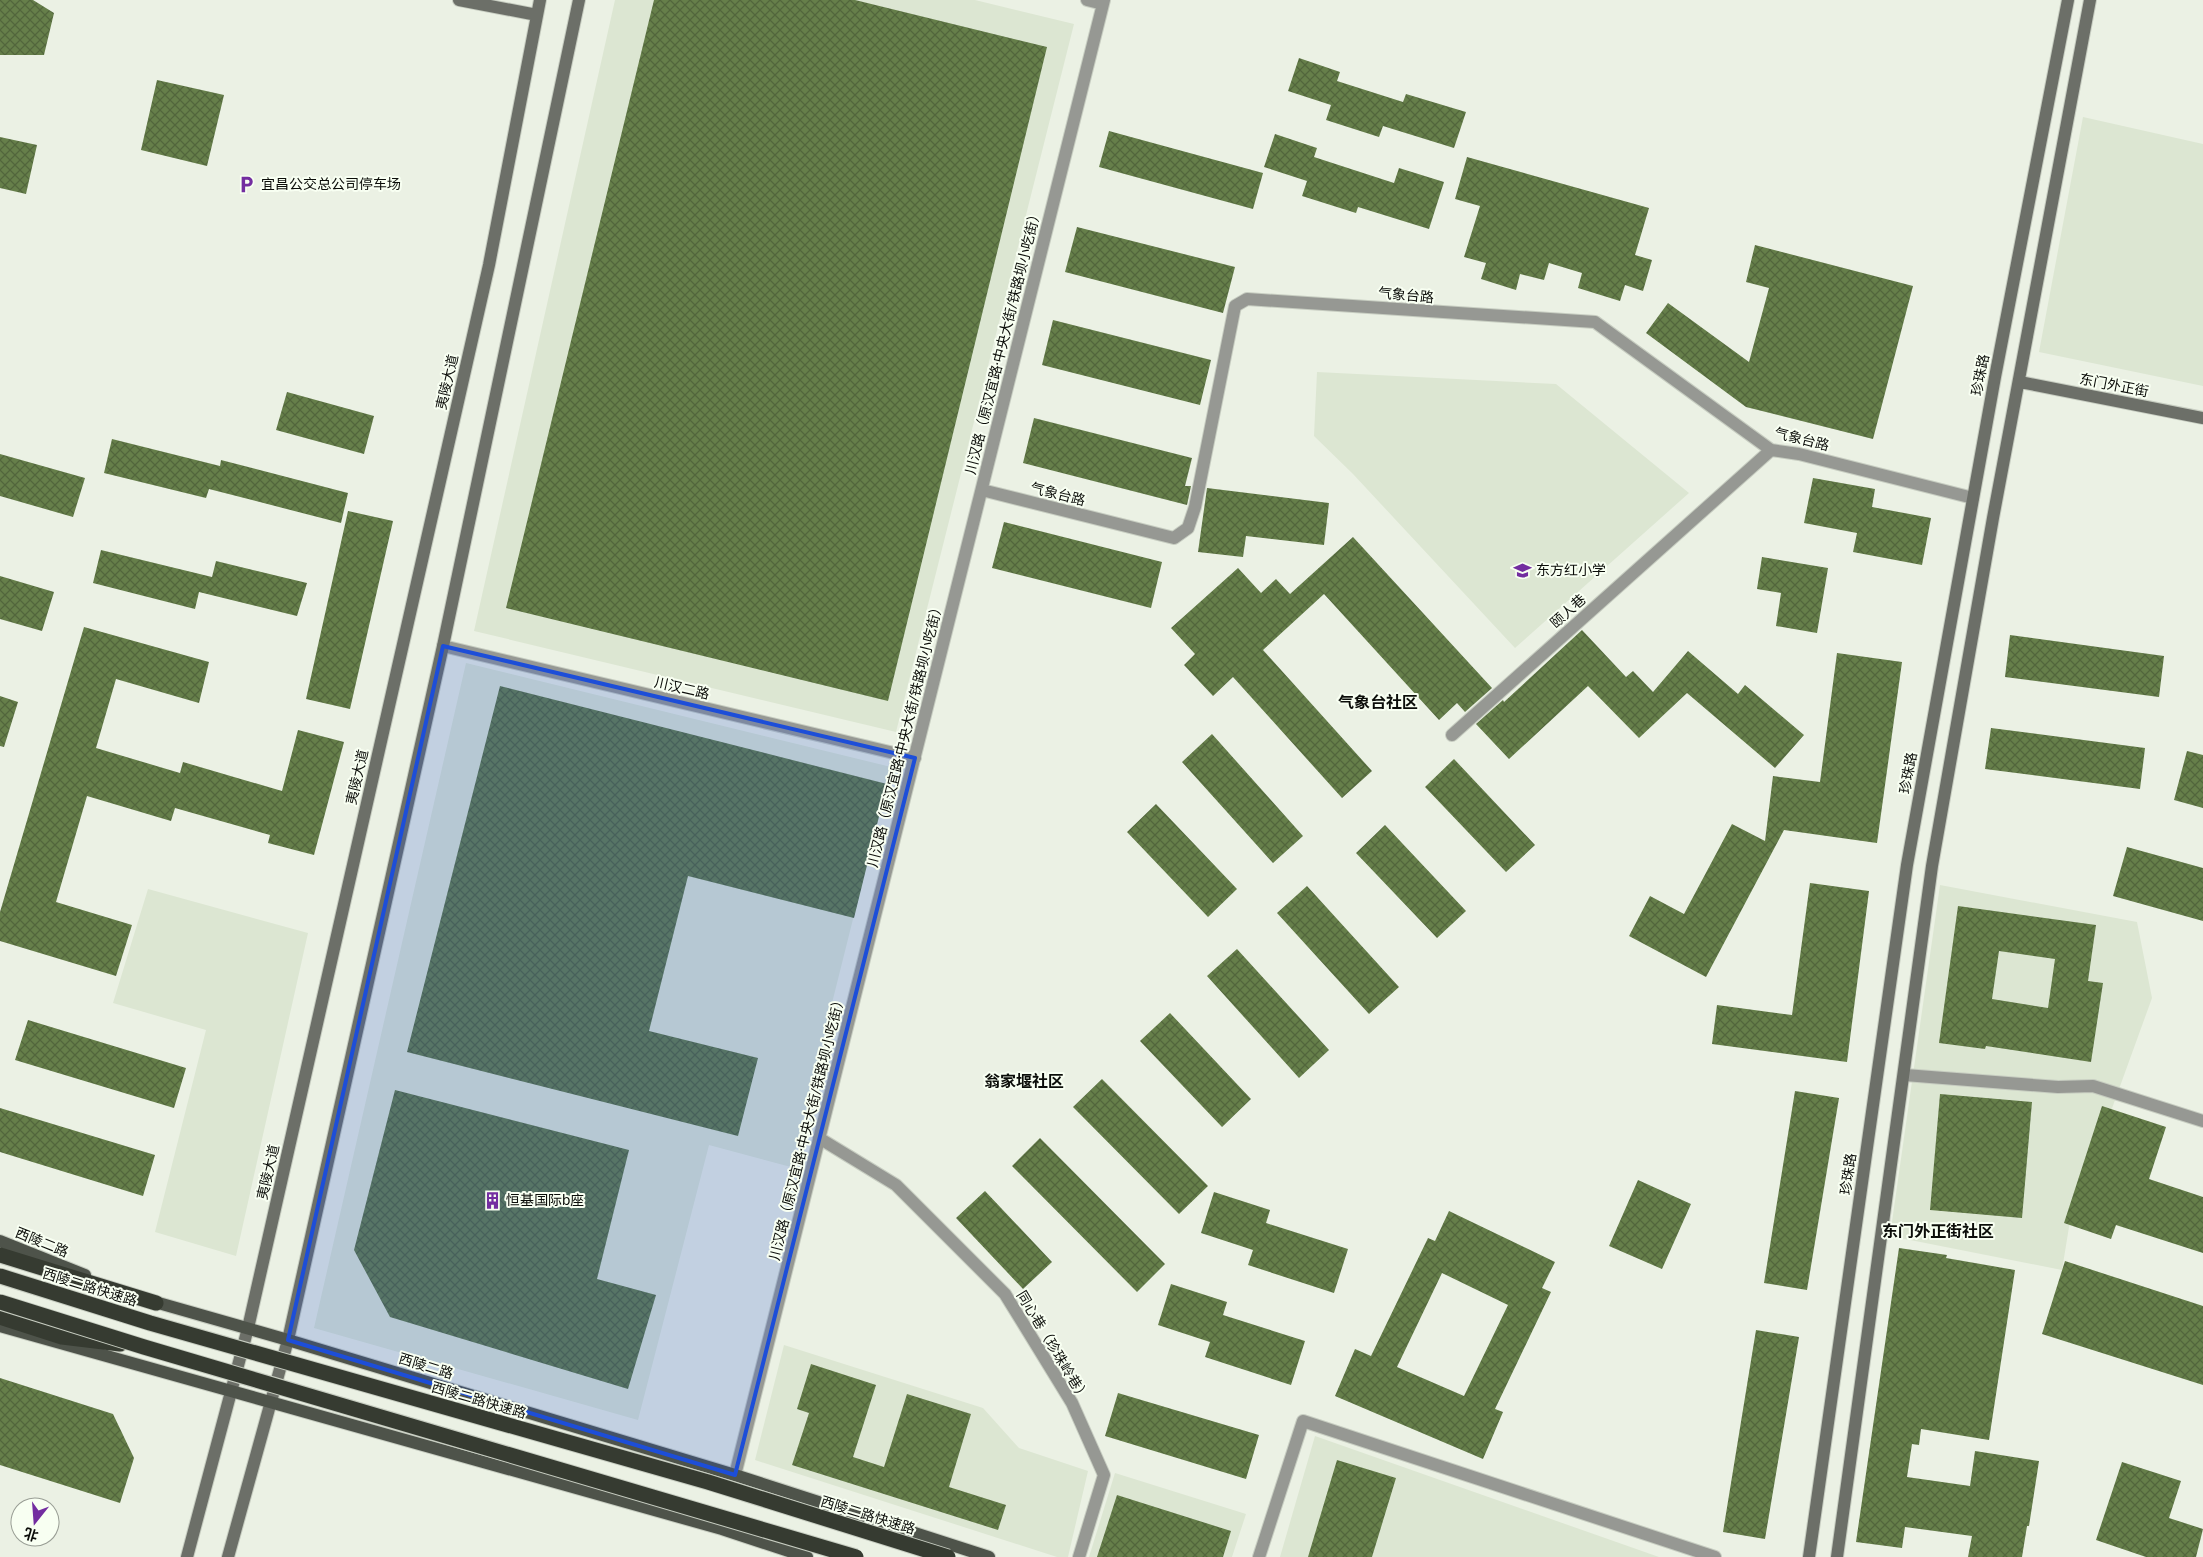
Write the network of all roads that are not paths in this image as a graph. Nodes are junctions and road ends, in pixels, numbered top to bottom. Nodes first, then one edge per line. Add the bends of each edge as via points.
1 (459, 0) edge
2 (540, 0) edge
3 (580, 0) edge
4 (1087, 0) edge
5 (2068, 0) edge
6 (2090, 0) edge
7 (1104, 2) edge
8 (537, 15) junction
9 (2020, 382) junction
10 (2203, 418) edge
11 (1771, 450) junction
12 (982, 490) junction
13 (1973, 498) junction
14 (443, 646) junction
15 (1452, 735) dead end
16 (915, 758) junction
17 (1905, 1075) junction
18 (2203, 1121) edge
19 (819, 1138) junction
20 (0, 1241) edge
21 (0, 1255) edge
22 (0, 1276) edge
23 (0, 1302) edge
24 (156, 1303) junction
25 (0, 1317) edge
26 (0, 1326) edge
27 (248, 1328) junction
28 (288, 1340) junction
29 (144, 1347) junction
30 (230, 1392) junction
31 (272, 1403) junction
32 (735, 1475) junction
33 (187, 1557) edge
34 (228, 1557) edge
35 (807, 1557) edge
36 (856, 1557) edge
37 (948, 1557) edge
38 (989, 1557) edge
39 (1079, 1557) edge
40 (1259, 1557) edge
41 (1715, 1557) edge
42 (1809, 1557) edge
43 (1837, 1557) edge

1 - 8 main road
2 - 8 main road, 夷陵大道
3 - 14 main road
4 - 7 street
5 - 13 main road, 珍珠路
6 - 9 main road
7 - 12 street, 川汉路（原汉宜路·中央大街/铁路坝小吃街）
8 - 27 main road, 夷陵大道 via 489,265
9 - 10 main road, 东门外正街
9 - 17 main road via 1932,866
11 - 12 street, 气象台路 via 1595,322 1247,299 1235,306 1188,528 1174,538
11 - 13 street, 气象台路
11 - 15 street, 颐人巷
12 - 16 street, 川汉路（原汉宜路·中央大街/铁路坝小吃街）
13 - 42 main road, 珍珠路 via 1907,865
14 - 16 street, 川汉二路
14 - 28 main road
16 - 19 street, 川汉路（原汉宜路·中央大街/铁路坝小吃街）
17 - 18 street via 2058,1087 2093,1086
17 - 43 main road
19 - 32 street, 川汉路（原汉宜路·中央大街/铁路坝小吃街）
19 - 39 street, 同心巷（珍珠岭巷） via 896,1185 1005,1294 1072,1403 1104,1475
20 - 24 main road, 西陵二路
21 - 24 highway
22 - 37 highway, 西陵二路快速路, bridge via 159,1326 708,1482
23 - 29 highway, bridge
24 - 27 main road, 西陵二路
25 - 29 highway, bridge via 62,1337
26 - 30 main road
27 - 28 main road, 西陵二路
27 - 30 main road, 夷陵大道
28 - 31 main road
28 - 32 main road, 西陵二路
29 - 36 highway, bridge
30 - 31 main road
30 - 33 main road, 夷陵大道
31 - 34 main road
31 - 35 main road via 712,1527
32 - 38 main road, 西陵二路
40 - 41 street via 1303,1421

